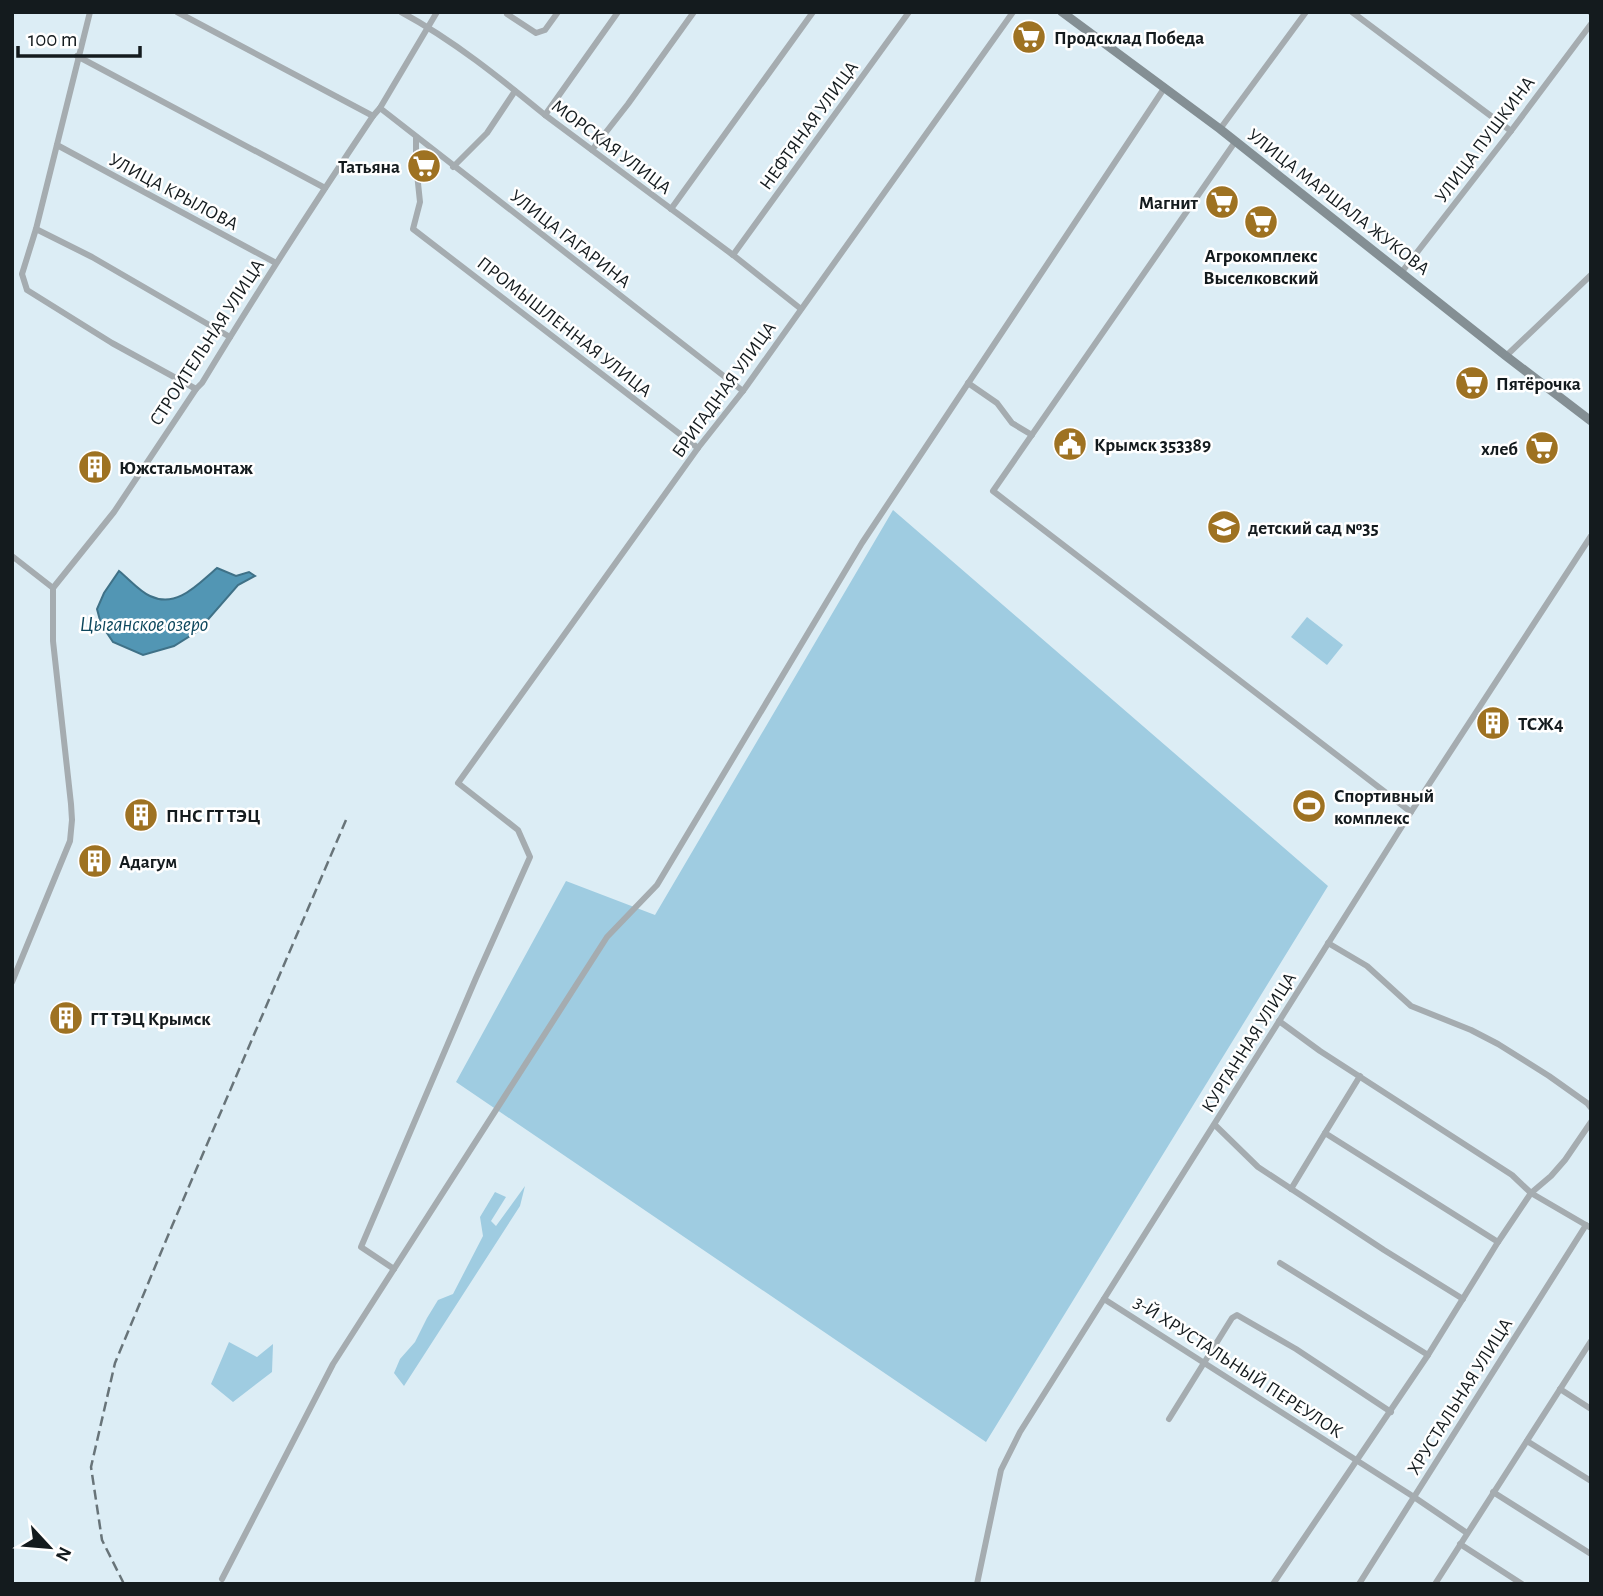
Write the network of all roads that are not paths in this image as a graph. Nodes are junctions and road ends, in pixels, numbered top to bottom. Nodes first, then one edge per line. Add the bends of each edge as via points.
1 (90, 12) edge
2 (177, 12) edge
3 (401, 12) edge
4 (437, 12) edge
5 (558, 12) edge
6 (618, 12) edge
7 (694, 12) edge
8 (813, 12) edge
9 (909, 12) edge
10 (1013, 12) edge
11 (1062, 12) edge
12 (1306, 12) edge
13 (1352, 12) edge
14 (507, 14) dead end
15 (1591, 24) edge
16 (427, 26) junction
17 (77, 56) junction
18 (1165, 87) junction
19 (515, 91) junction
20 (380, 108) junction
21 (545, 115) junction
22 (373, 116) junction
23 (1220, 129) junction
24 (1511, 131) junction
25 (416, 137) junction
26 (1235, 142) junction
27 (57, 145) junction
28 (592, 149) junction
29 (453, 167) junction
30 (325, 188) junction
31 (671, 209) junction
32 (36, 229) junction
33 (733, 255) junction
34 (276, 263) junction
35 (1401, 273) junction
36 (1591, 275) edge
37 (801, 309) junction
38 (230, 337) junction
39 (1506, 356) junction
40 (968, 383) junction
41 (196, 389) junction
42 (743, 391) junction
43 (1591, 421) edge
44 (1032, 435) junction
45 (698, 449) junction
46 (1591, 536) edge
47 (12, 556) edge
48 (53, 588) junction
49 (1411, 812) junction
50 (1328, 943) junction
51 (12, 982) edge
52 (1279, 1021) junction
53 (1360, 1076) junction
54 (1589, 1105) edge
55 (1591, 1122) edge
56 (1215, 1125) junction
57 (1325, 1133) junction
58 (1290, 1189) junction
59 (1531, 1193) junction
60 (1588, 1227) edge
61 (1498, 1242) junction
62 (1280, 1263) dead end
63 (394, 1269) junction
64 (1104, 1299) junction
65 (1463, 1299) junction
66 (1591, 1341) edge
67 (1428, 1354) junction
68 (1203, 1362) junction
69 (1560, 1389) junction
70 (1591, 1409) edge
71 (1391, 1412) junction
72 (1169, 1419) dead end
73 (1527, 1441) junction
74 (1356, 1460) junction
75 (1591, 1481) edge
76 (1493, 1492) junction
77 (1414, 1497) junction
78 (1467, 1533) junction
79 (1460, 1545) junction
80 (1591, 1554) edge
81 (222, 1579) dead end
82 (977, 1584) edge
83 (1273, 1584) edge
84 (1359, 1584) edge
85 (1436, 1584) edge
86 (1522, 1584) edge

1 - 17 street
2 - 22 street
3 - 16 street, МОРСКАЯ УЛИЦА
4 - 16 street, СТРОИТЕЛЬНАЯ УЛИЦА
5 - 14 street via 545,30 536,33
6 - 21 street
7 - 28 street
8 - 31 street
9 - 33 street, НЕФТЯНАЯ УЛИЦА
10 - 37 street, БРИГАДНАЯ УЛИЦА
11 - 18 main road, УЛИЦА МАРШАЛА ЖУКОВА
12 - 23 street
13 - 24 street
15 - 24 street, УЛИЦА ПУШКИНА
16 - 19 street, МОРСКАЯ УЛИЦА
16 - 20 street, СТРОИТЕЛЬНАЯ УЛИЦА
17 - 27 street
17 - 30 street
18 - 23 main road, УЛИЦА МАРШАЛА ЖУКОВА
18 - 40 street
19 - 21 street, МОРСКАЯ УЛИЦА
19 - 29 street via 487,133
20 - 22 street, СТРОИТЕЛЬНАЯ УЛИЦА
20 - 25 street, УЛИЦА ГАГАРИНА
21 - 28 street, МОРСКАЯ УЛИЦА
22 - 30 street, СТРОИТЕЛЬНАЯ УЛИЦА
23 - 26 main road, УЛИЦА МАРШАЛА ЖУКОВА
24 - 35 street, УЛИЦА ПУШКИНА
25 - 29 street, УЛИЦА ГАГАРИНА
25 - 45 street, ПРОМЫШЛЕННАЯ УЛИЦА via 420,202 414,229
26 - 35 main road, УЛИЦА МАРШАЛА ЖУКОВА
26 - 44 street
27 - 32 street
27 - 34 street, УЛИЦА КРЫЛОВА
28 - 31 street, МОРСКАЯ УЛИЦА
29 - 42 street, УЛИЦА ГАГАРИНА
30 - 34 street, СТРОИТЕЛЬНАЯ УЛИЦА
31 - 33 street, МОРСКАЯ УЛИЦА
32 - 38 street
32 - 41 street via 22,274 27,290
33 - 37 street, МОРСКАЯ УЛИЦА
34 - 38 street, СТРОИТЕЛЬНАЯ УЛИЦА
35 - 39 main road, УЛИЦА МАРШАЛА ЖУКОВА
36 - 39 street
37 - 42 street, БРИГАДНАЯ УЛИЦА
38 - 41 street, СТРОИТЕЛЬНАЯ УЛИЦА
39 - 43 main road, УЛИЦА МАРШАЛА ЖУКОВА
40 - 44 street via 997,402 1012,423
40 - 63 street via 862,543 657,885 607,937
41 - 48 street, СТРОИТЕЛЬНАЯ УЛИЦА via 114,512
42 - 45 street, БРИГАДНАЯ УЛИЦА
44 - 49 street via 993,491
45 - 63 street, БРИГАДНАЯ УЛИЦА via 458,783 518,830 530,856 361,1247
46 - 49 street, КУРГАННАЯ УЛИЦА
47 - 48 street
48 - 51 street via 53,641 71,831
49 - 50 street, КУРГАННАЯ УЛИЦА
50 - 52 street, КУРГАННАЯ УЛИЦА
50 - 54 street via 1367,966 1410,1006 1489,1039
52 - 53 street
52 - 56 street, КУРГАННАЯ УЛИЦА
53 - 57 street
53 - 59 street via 1512,1175
55 - 59 street via 1565,1160
56 - 58 street via 1258,1167
56 - 64 street, КУРГАННАЯ УЛИЦА
57 - 58 street
57 - 61 street
58 - 65 street
59 - 60 street
59 - 61 street
60 - 77 street, ХРУСТАЛЬНАЯ УЛИЦА
61 - 65 street
62 - 67 street
63 - 81 street via 333,1364
64 - 68 street, 3-Й ХРУСТАЛЬНЫЙ ПЕРЕУЛОК
64 - 82 street, КУРГАННАЯ УЛИЦА via 1001,1470
65 - 67 street
66 - 69 street
67 - 71 street
68 - 71 street via 1237,1315
68 - 72 street
68 - 74 street, 3-Й ХРУСТАЛЬНЫЙ ПЕРЕУЛОК
69 - 70 street
69 - 73 street
71 - 74 street
73 - 75 street
73 - 76 street
74 - 77 street, 3-Й ХРУСТАЛЬНЫЙ ПЕРЕУЛОК
74 - 83 street
76 - 78 street
76 - 80 street
77 - 78 street, 3-Й ХРУСТАЛЬНЫЙ ПЕРЕУЛОК
77 - 84 street, ХРУСТАЛЬНАЯ УЛИЦА
78 - 79 street
79 - 85 street
79 - 86 street

